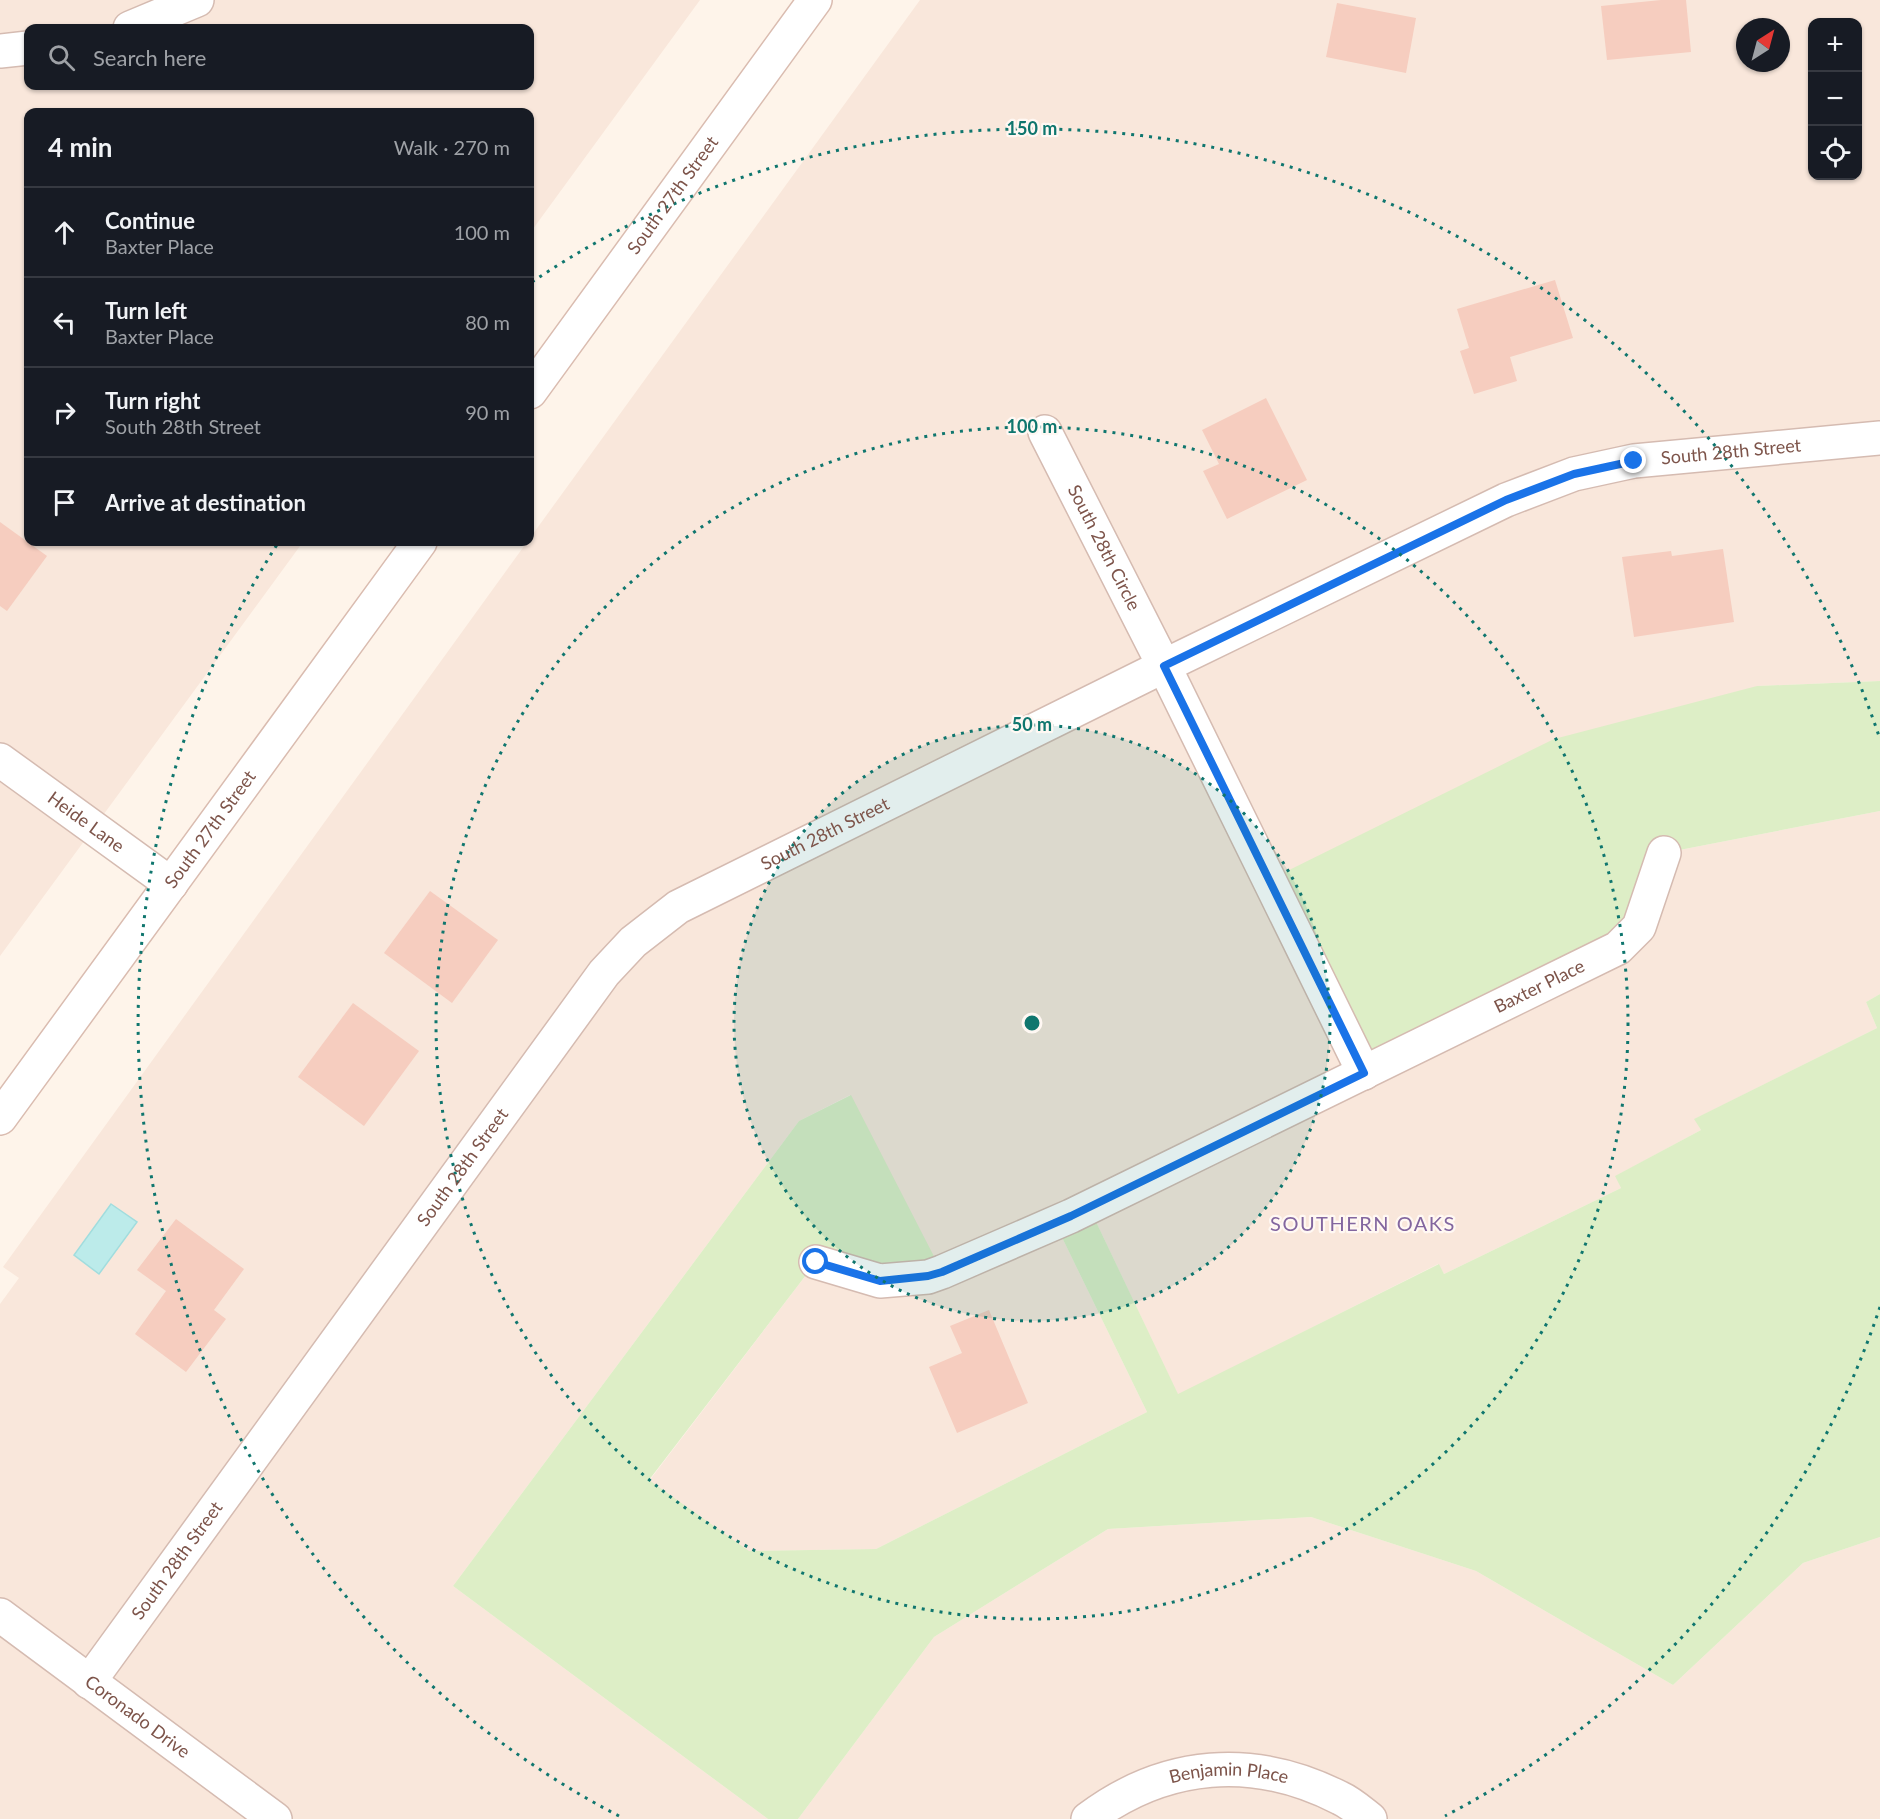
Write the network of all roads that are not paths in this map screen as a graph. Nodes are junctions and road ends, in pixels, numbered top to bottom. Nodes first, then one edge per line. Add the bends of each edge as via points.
1 (197, 0) edge
2 (815, 0) edge
3 (140, 24) edge
4 (24, 48) edge
5 (0, 51) edge
6 (534, 386) edge
7 (1045, 432) dead end
8 (1880, 438) edge
9 (417, 546) edge
10 (1164, 666) junction
11 (0, 760) edge
12 (1664, 853) dead end
13 (171, 884) junction
14 (1364, 1073) junction
15 (0, 1118) edge
16 (816, 1262) dead end
17 (0, 1615) edge
18 (89, 1682) junction
19 (275, 1819) edge
20 (1088, 1819) edge
21 (1370, 1819) edge

1 - 3 street
2 - 6 street, South 27th Street
4 - 5 street
7 - 10 street, South 28th Circle
8 - 10 street, South 28th Street via 1634,461 1574,474 1506,500
9 - 13 street, South 27th Street
10 - 14 street
10 - 18 street, South 28th Street via 678,907 633,942 604,973
11 - 13 street, Heide Lane
12 - 14 street, Baxter Place via 1639,927 1618,948
13 - 15 street, South 27th Street
14 - 16 street, Baxter Place via 1071,1216 935,1274 880,1281
17 - 18 street, Coronado Drive
18 - 19 street, Coronado Drive
20 - 21 street, Benjamin Place via 1111,1802 1154,1781 1201,1770 1250,1769 1298,1779 1342,1799

